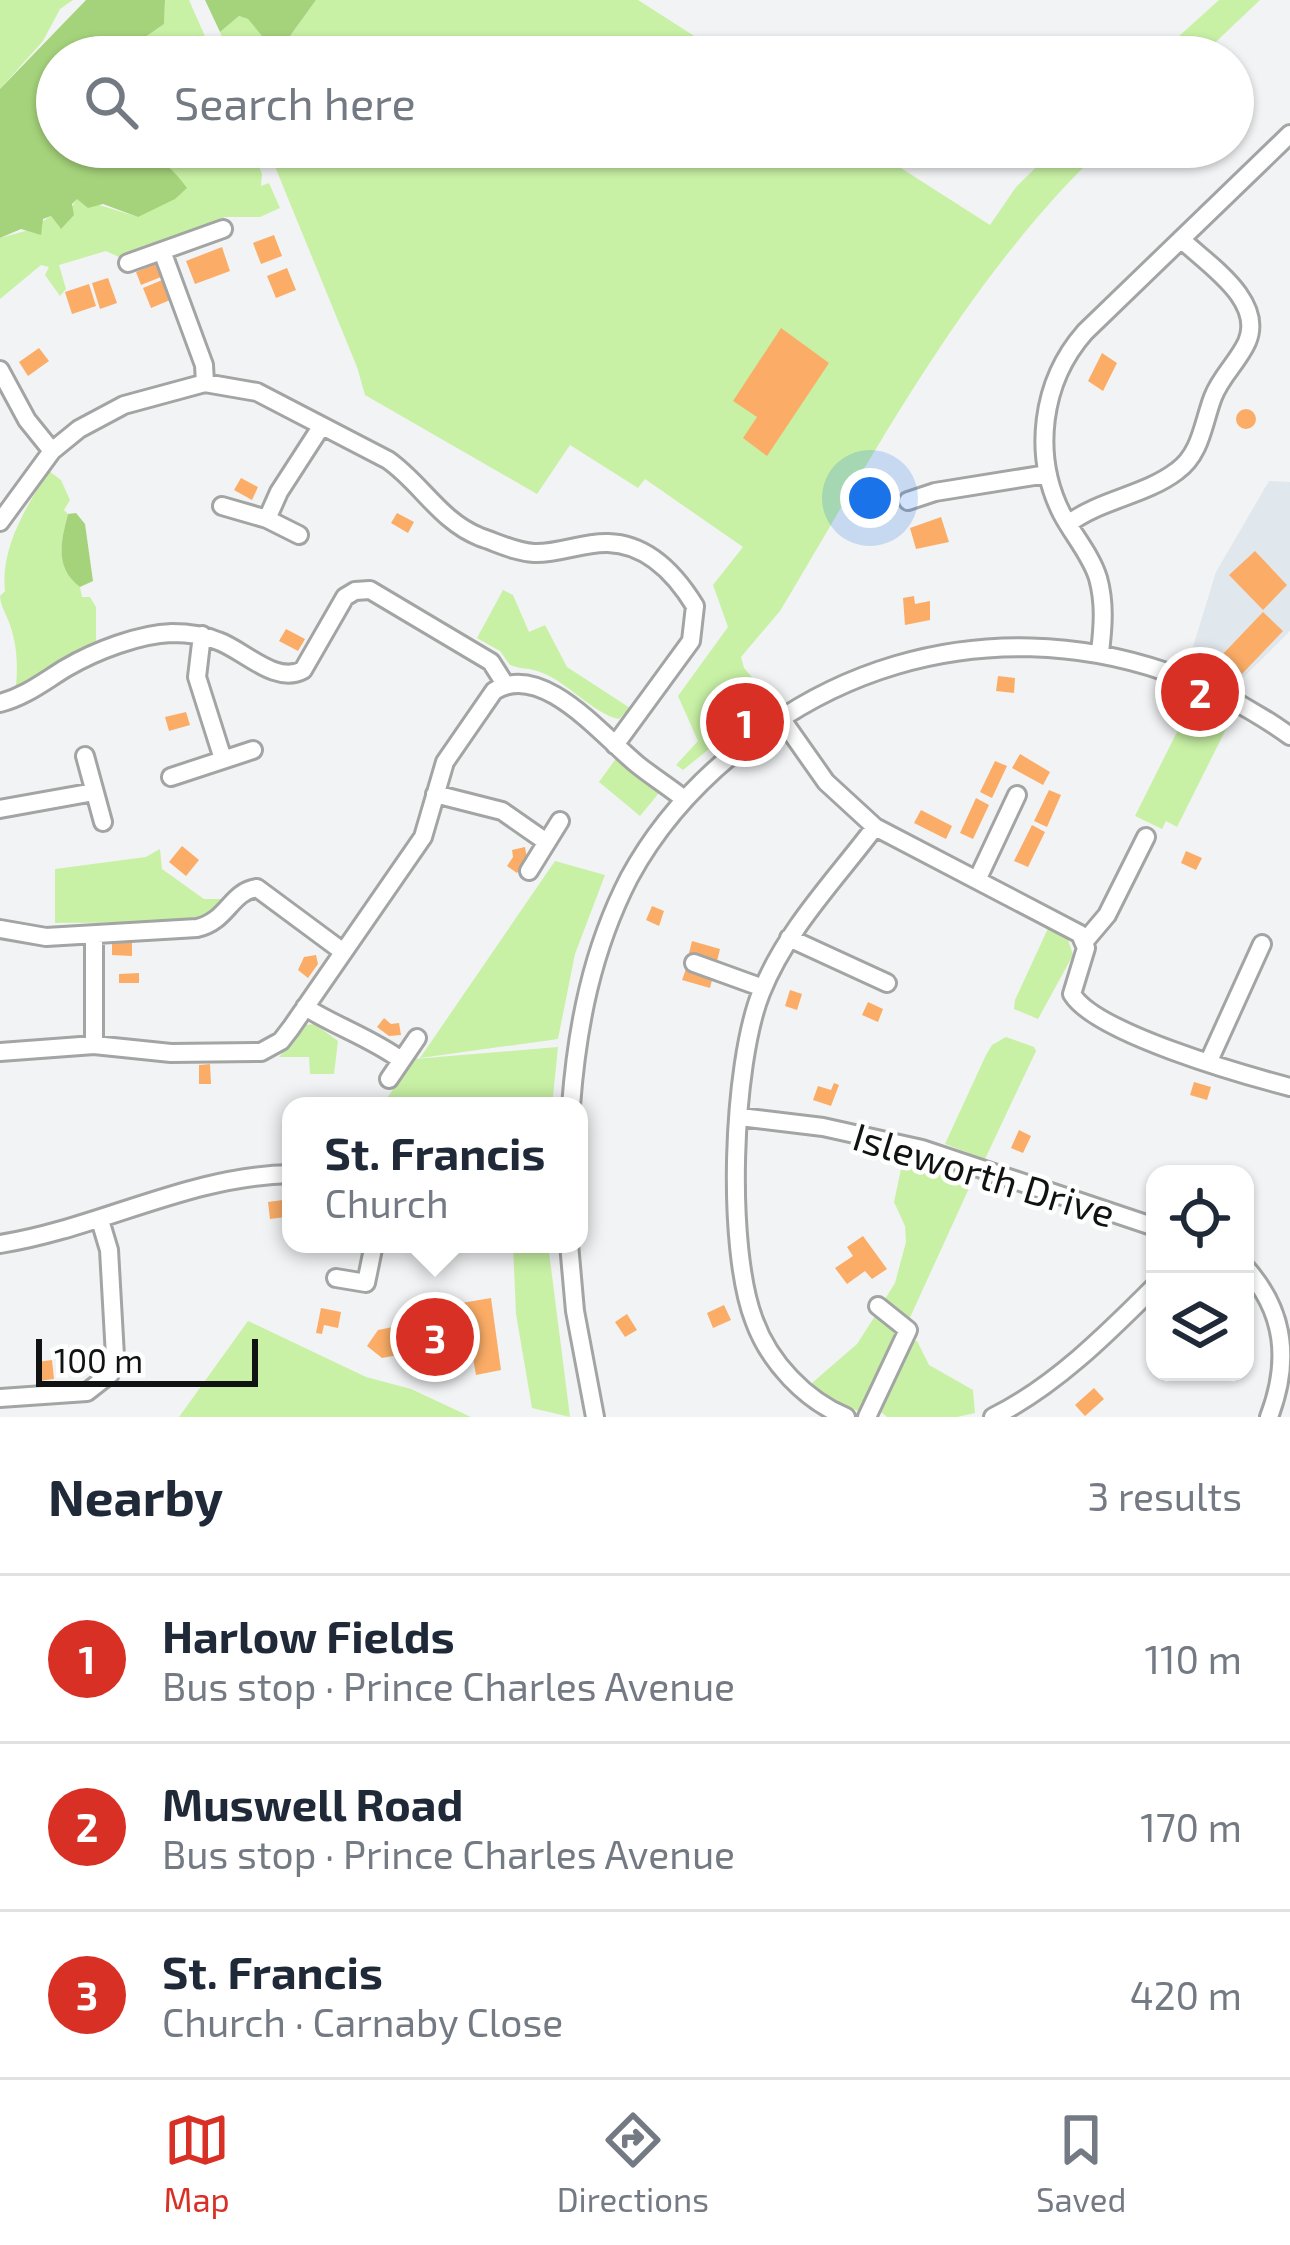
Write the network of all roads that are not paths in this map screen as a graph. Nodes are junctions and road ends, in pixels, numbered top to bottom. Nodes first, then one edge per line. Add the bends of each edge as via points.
1 (1290, 134) edge
2 (223, 229) dead end
3 (1181, 239) junction
4 (162, 250) junction
5 (128, 262) dead end
6 (0, 370) edge
7 (206, 383) junction
8 (321, 427) junction
9 (52, 451) junction
10 (1047, 474) junction
11 (908, 501) dead end
12 (223, 506) dead end
13 (267, 519) junction
14 (0, 522) edge
15 (1068, 524) junction
16 (298, 535) dead end
17 (202, 635) junction
18 (1100, 652) junction
19 (505, 683) junction
20 (0, 703) edge
21 (782, 718) junction
22 (1290, 736) edge
23 (615, 746) junction
24 (253, 750) dead end
25 (85, 756) dead end
26 (223, 759) junction
27 (171, 777) dead end
28 (94, 792) junction
29 (434, 794) junction
30 (1017, 795) dead end
31 (684, 800) junction
32 (0, 809) edge
33 (560, 821) dead end
34 (103, 822) dead end
35 (875, 826) junction
36 (1146, 837) dead end
37 (544, 841) junction
38 (529, 871) dead end
39 (978, 878) junction
40 (0, 929) edge
41 (94, 936) junction
42 (789, 938) junction
43 (1084, 941) junction
44 (1262, 944) dead end
45 (343, 951) junction
46 (694, 963) dead end
47 (886, 982) dead end
48 (763, 988) junction
49 (305, 1007) junction
50 (417, 1038) dead end
51 (94, 1045) junction
52 (0, 1052) edge
53 (401, 1060) junction
54 (1208, 1063) junction
55 (389, 1079) dead end
56 (1290, 1087) edge
57 (572, 1097) edge
58 (740, 1118) junction
59 (282, 1175) edge
60 (100, 1220) junction
61 (1146, 1224) edge
62 (0, 1244) edge
63 (372, 1253) edge
64 (570, 1253) edge
65 (1249, 1273) edge
66 (336, 1278) dead end
67 (1146, 1294) edge
68 (878, 1306) dead end
69 (1288, 1365) edge
70 (0, 1398) edge
71 (595, 1417) edge
72 (846, 1417) edge
73 (867, 1417) edge
74 (992, 1417) edge
75 (1269, 1417) edge

1 - 3 street
2 - 4 street
3 - 10 street via 1066,359 1046,423
3 - 15 street via 1246,303 1249,338 1216,389 1187,463
4 - 5 street
4 - 7 street
6 - 9 street
7 - 8 street via 257,392
7 - 9 street via 124,405
8 - 13 street
8 - 23 street via 404,471 473,534 539,553 608,542 670,571 695,606 691,641
9 - 14 street
10 - 11 street
10 - 15 street
12 - 13 street
13 - 16 street
15 - 18 street via 1098,579
17 - 19 street via 295,674 345,597 370,590 491,662
17 - 20 street via 171,633 104,651
17 - 26 street via 197,677
18 - 21 street via 1010,645 952,651 852,679
18 - 22 street via 1221,694
19 - 23 street via 535,685 565,701
19 - 29 street via 445,761
21 - 31 street
21 - 35 street via 826,782
23 - 31 street
24 - 26 street
25 - 28 street
26 - 27 street
28 - 32 street
28 - 34 street
29 - 37 street via 502,811
29 - 45 street via 423,837
30 - 39 street
31 - 57 street via 631,874 606,928 585,996
33 - 37 street
35 - 39 street
35 - 42 street
36 - 43 street via 1107,916
37 - 38 street
39 - 43 street
40 - 41 street
41 - 45 street via 205,926 257,888
41 - 51 street
42 - 47 street
42 - 48 street
43 - 54 street via 1072,988 1082,1009
44 - 54 street
45 - 49 street
46 - 48 street
48 - 58 street
49 - 51 street via 281,1041 260,1052
49 - 53 street
50 - 53 street
51 - 52 street
53 - 55 street
54 - 56 street
58 - 61 street, Isleworth Drive via 938,1153
58 - 72 street via 740,1243 751,1313 792,1379
59 - 60 street via 195,1186
60 - 62 street
60 - 70 street via 109,1250 110,1374 87,1392
63 - 66 street via 366,1282
64 - 71 street
65 - 69 street via 1274,1308
67 - 74 street via 1054,1378
68 - 73 street via 908,1330
69 - 75 street

